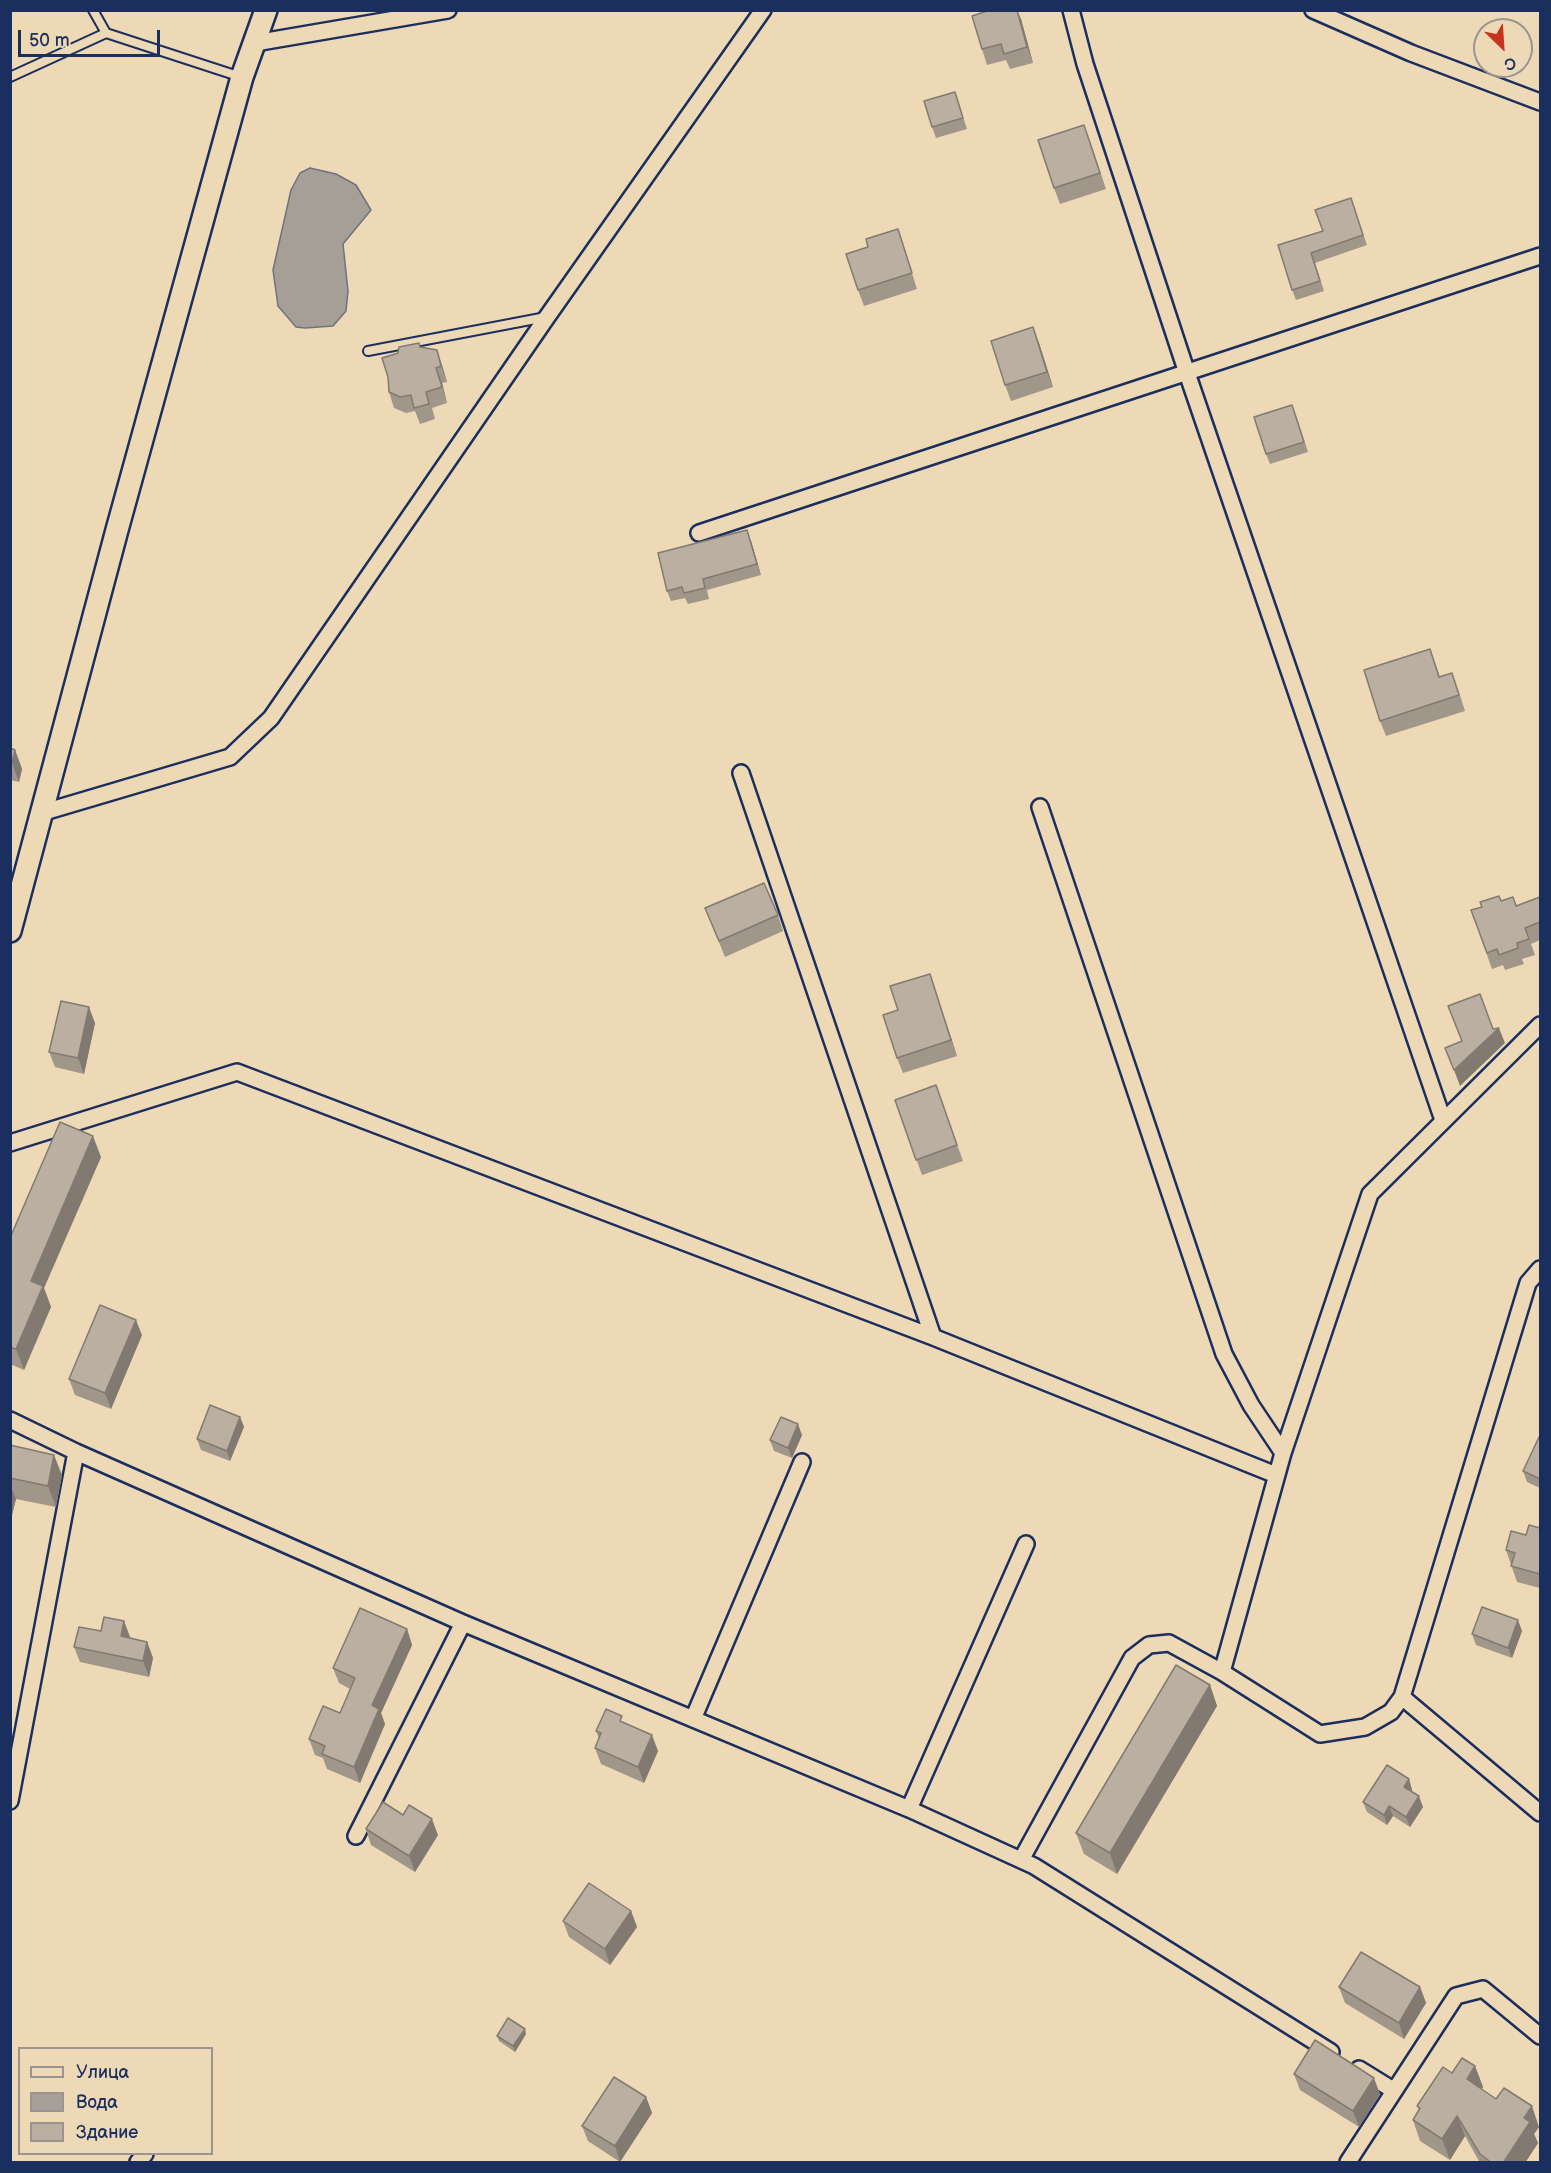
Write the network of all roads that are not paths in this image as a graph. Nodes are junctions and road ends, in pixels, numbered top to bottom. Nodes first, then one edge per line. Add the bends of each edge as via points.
1 (93, 10) edge
2 (266, 10) edge
3 (448, 10) edge
4 (763, 10) edge
5 (1071, 10) edge
6 (1313, 10) edge
7 (106, 33) junction
8 (255, 43) junction
9 (10, 77) edge
10 (242, 77) junction
11 (1540, 102) edge
12 (1540, 256) edge
13 (547, 317) junction
14 (368, 351) dead end
15 (1187, 373) junction
16 (699, 533) dead end
17 (741, 773) dead end
18 (1041, 807) dead end
19 (41, 813) junction
20 (10, 931) edge
21 (1540, 1025) edge
22 (1443, 1120) junction
23 (10, 1143) edge
24 (1540, 1269) edge
25 (933, 1337) junction
26 (10, 1420) edge
27 (76, 1452) junction
28 (1283, 1453) junction
29 (802, 1462) dead end
30 (1276, 1475) junction
31 (1026, 1544) dead end
32 (463, 1623) junction
33 (1222, 1672) junction
34 (1402, 1697) junction
35 (693, 1719) junction
36 (10, 1801) edge
37 (909, 1809) junction
38 (1540, 1813) edge
39 (356, 1836) dead end
40 (1022, 1860) junction
41 (1540, 2036) edge
42 (1393, 2091) junction
43 (1348, 2163) edge

1 - 7 lane
2 - 8 street
3 - 8 street
4 - 13 street
5 - 15 street via 1085,64
6 - 11 street via 1411,53
7 - 9 lane
7 - 10 lane
8 - 10 street
10 - 19 street
12 - 15 street
13 - 14 lane
13 - 19 street via 271,718 230,757
15 - 16 street
15 - 22 street
17 - 25 street
18 - 28 street via 1224,1354
19 - 20 street
21 - 22 street
22 - 28 street via 1370,1194
23 - 25 street via 237,1072
24 - 34 street via 1527,1283
25 - 30 street
26 - 27 street
27 - 32 street
27 - 36 street
28 - 30 street
29 - 35 street
30 - 33 street
31 - 37 street
32 - 35 street
32 - 39 street
33 - 34 street via 1320,1734 1365,1727 1391,1712
33 - 40 street via 1169,1643 1149,1645 1132,1658
34 - 38 street
35 - 37 street
37 - 40 street
40 - 42 street
41 - 42 street via 1483,1989 1456,1996
42 - 43 street

